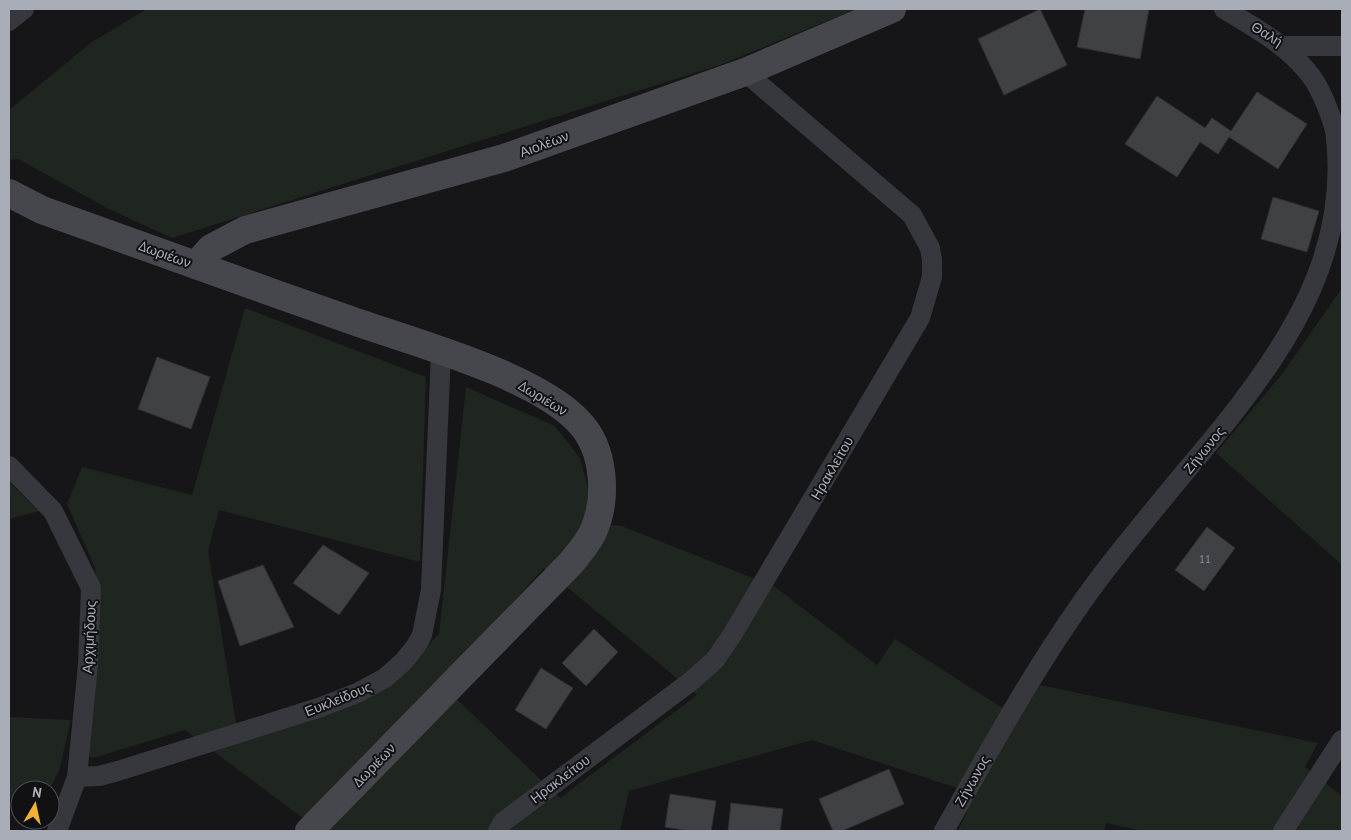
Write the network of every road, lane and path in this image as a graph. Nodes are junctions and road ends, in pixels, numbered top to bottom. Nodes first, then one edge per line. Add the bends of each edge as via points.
1 (24, 9) edge
2 (892, 9) edge
3 (1224, 9) edge
4 (9, 21) edge
5 (1282, 46) junction
6 (1342, 46) edge
7 (745, 72) junction
8 (9, 193) edge
9 (196, 265) junction
10 (441, 352) junction
11 (9, 466) edge
12 (1342, 740) edge
13 (77, 777) junction
14 (57, 831) edge
15 (309, 831) edge
16 (498, 831) edge
17 (944, 831) edge
18 (1283, 831) edge

1 - 4 street
2 - 7 street, Αιολέων
3 - 5 street, Θαλή via 1268,34
5 - 6 street, Θαλή
5 - 17 street, Ζήνωνος via 1309,73 1319,89 1340,150 1341,206 1335,242 1321,285 1281,354 1101,577 1069,622 1005,722
7 - 9 street, Αιολέων via 504,158 245,230 210,248
7 - 16 street, Ηρακλείτου via 912,215 930,248 932,277 927,299 920,318 807,511 715,660 503,822
8 - 9 street, Δωριέων via 42,210
9 - 10 street, Δωριέων
10 - 13 street, Ευκλείδους via 431,590 422,635 408,656 374,685 320,707 118,771
10 - 15 street, Δωριέων via 554,401 580,423 596,451 600,469 601,504 597,521 592,534 571,563
11 - 13 street, Αρχιμήδους via 53,511 91,588 88,665
12 - 18 street
13 - 14 street, Αρχιμήδους

